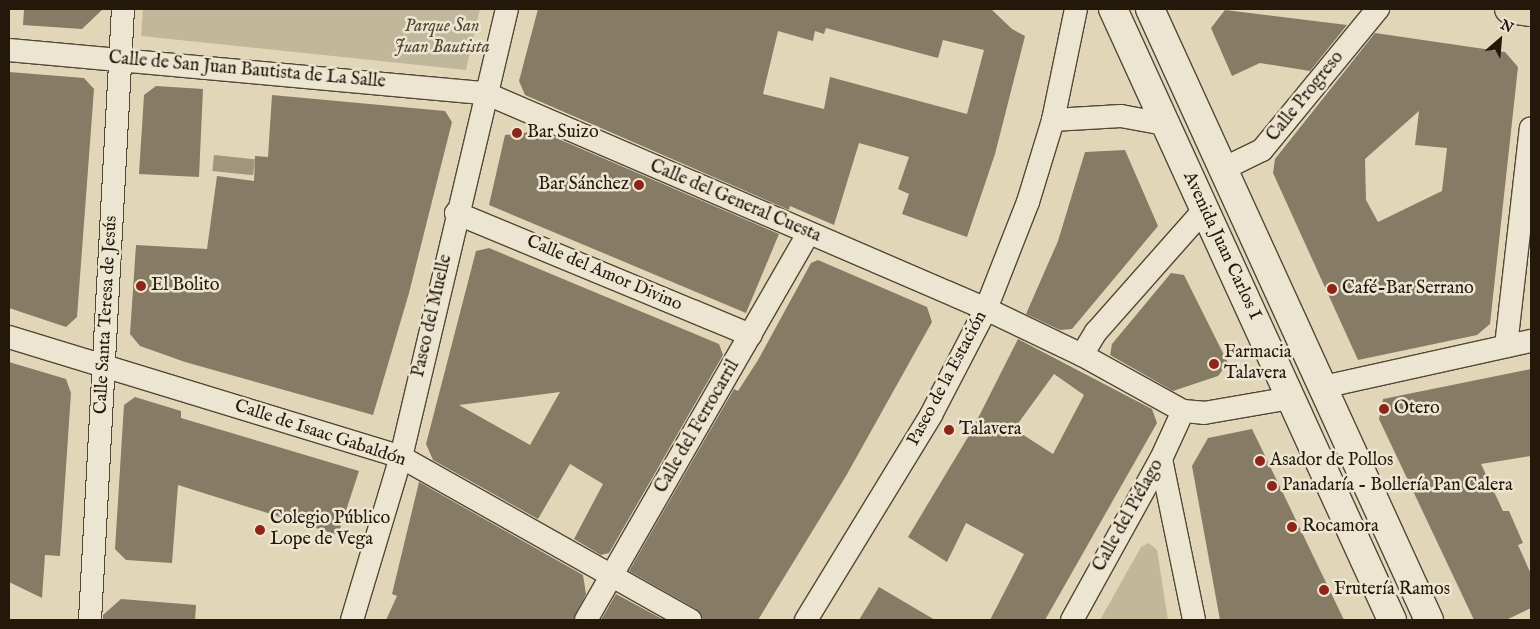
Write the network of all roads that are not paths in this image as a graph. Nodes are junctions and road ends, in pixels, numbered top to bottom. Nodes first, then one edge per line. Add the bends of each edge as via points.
1 (123, 9) edge
2 (507, 9) edge
3 (1076, 9) edge
4 (1113, 9) edge
5 (1150, 9) edge
6 (1378, 9) edge
7 (1509, 9) edge
8 (1531, 12) edge
9 (9, 50) edge
10 (119, 58) junction
11 (485, 93) junction
12 (1053, 120) junction
13 (1164, 124) junction
14 (1531, 128) edge
15 (1223, 169) junction
16 (1204, 210) junction
17 (456, 213) junction
18 (808, 234) junction
19 (986, 309) junction
20 (752, 335) junction
21 (9, 338) edge
22 (1531, 341) edge
23 (1506, 346) junction
24 (1082, 355) junction
25 (106, 366) junction
26 (1323, 388) junction
27 (1290, 398) junction
28 (1183, 411) junction
29 (401, 457) junction
30 (1161, 459) junction
31 (612, 575) junction
32 (90, 620) edge
33 (352, 620) edge
34 (586, 620) edge
35 (690, 620) edge
36 (806, 620) edge
37 (1072, 620) edge
38 (1194, 620) edge
39 (1392, 620) edge
40 (1430, 620) edge

1 - 10 street, Calle Santa Teresa de Jesús
2 - 11 street, Paseo del Muelle
3 - 12 street, Paseo de la Estación
4 - 13 street, Avenida Juan Carlos I
5 - 15 street, Avenida Juan Carlos I
6 - 15 street, Calle Progreso via 1262,150
7 - 8 main road
9 - 10 street, Calle de San Juan Bautista de La Salle
10 - 11 street, Calle de San Juan Bautista de La Salle
10 - 25 street, Calle Santa Teresa de Jesús
11 - 17 street, Paseo del Muelle
11 - 18 street, Calle del General Cuesta
12 - 13 street via 1122,116
12 - 19 street, Paseo de la Estación via 1028,202
13 - 16 street, Avenida Juan Carlos I
14 - 23 street
15 - 26 street, Avenida Juan Carlos I
16 - 24 street via 1096,332
16 - 27 street, Avenida Juan Carlos I
17 - 20 street, Calle del Amor Divino
17 - 29 street, Paseo del Muelle
18 - 19 street, Calle del General Cuesta
18 - 20 street, Calle del Ferrocarril
19 - 24 street, Calle del General Cuesta
19 - 36 street, Paseo de la Estación via 931,415
20 - 31 street, Calle del Ferrocarril
21 - 25 street, Calle de Isaac Gabaldón
22 - 23 street
23 - 26 street
24 - 28 street, Calle del General Cuesta
25 - 29 street, Calle de Isaac Gabaldón
25 - 32 street, Calle Santa Teresa de Jesús
26 - 40 street, Avenida Juan Carlos I
27 - 28 street via 1204,413
27 - 39 street, Avenida Juan Carlos I
28 - 30 street, Calle del Piélago
29 - 31 street, Calle de Isaac Gabaldón
29 - 33 street, Paseo del Muelle
30 - 37 street, Calle del Piélago
30 - 38 street
31 - 34 street, Calle del Ferrocarril
31 - 35 street, Calle de Isaac Gabaldón

